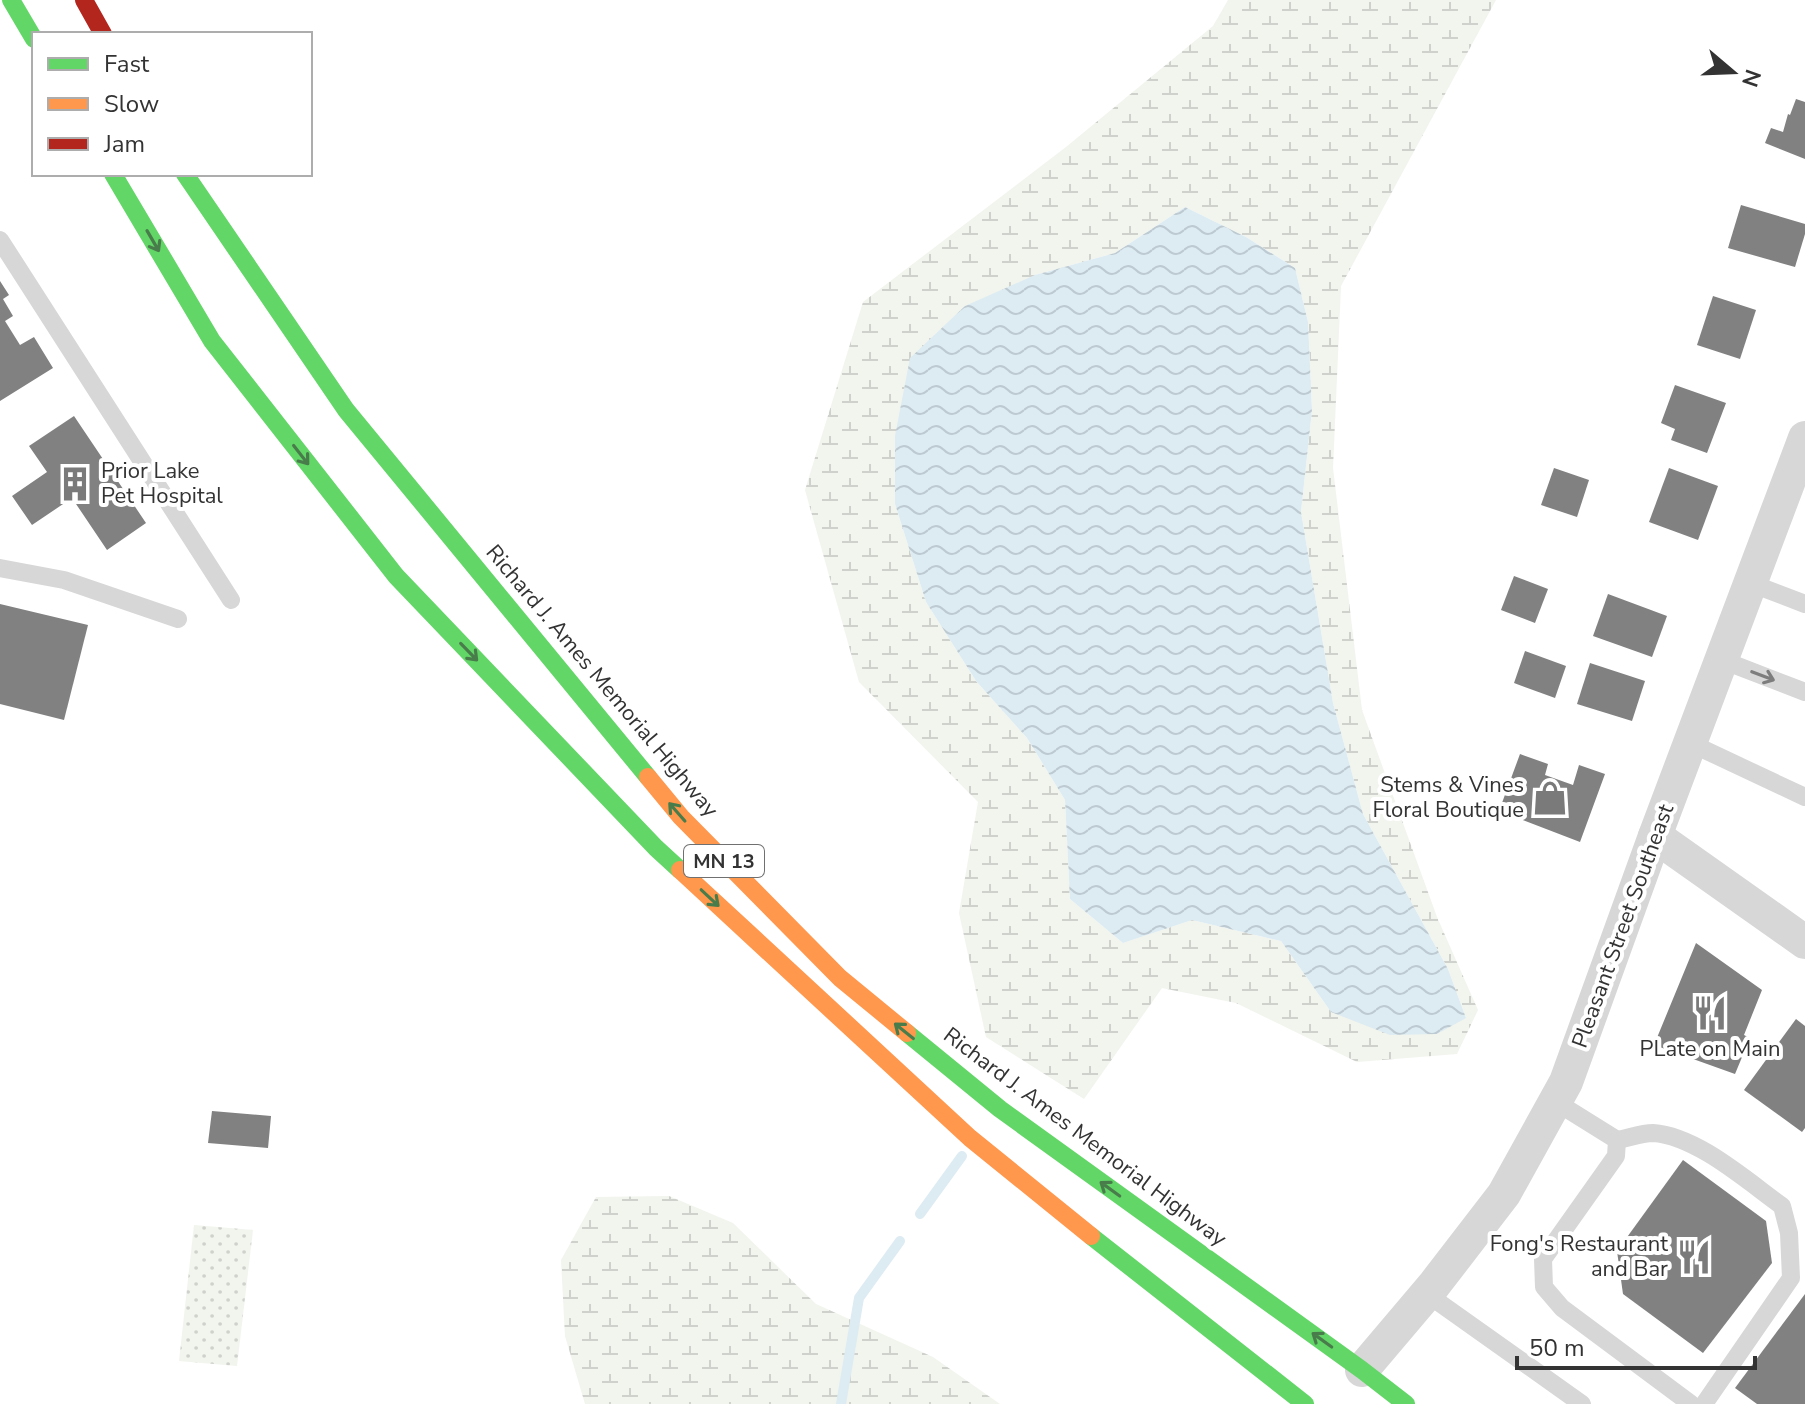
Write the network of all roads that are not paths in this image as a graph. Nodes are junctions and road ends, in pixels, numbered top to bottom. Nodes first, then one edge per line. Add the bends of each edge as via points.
1 (11, 0) edge
2 (84, 0) edge
3 (102, 32) edge
4 (32, 36) edge
5 (114, 176) edge
6 (186, 176) edge
7 (0, 240) edge
8 (1805, 438) edge
9 (0, 568) edge
10 (1750, 583) junction
11 (231, 600) dead end
12 (1805, 604) edge
13 (178, 619) dead end
14 (1722, 660) junction
15 (1805, 692) edge
16 (1690, 743) junction
17 (1805, 797) edge
18 (1655, 836) junction
19 (1805, 942) edge
20 (1556, 1102) junction
21 (1617, 1140) junction
22 (1427, 1294) junction
23 (1362, 1370) junction
24 (1305, 1404) edge
25 (1406, 1404) edge
26 (1582, 1404) edge
27 (1691, 1404) edge
28 (1704, 1404) edge

1 - 4 main road
2 - 3 main road
5 -> 24 main road, MN 13 via 212,341 396,576 656,848 970,1138
23 -> 6 main road, Richard J. Ames Memorial Highway / MN 13 via 1000,1109 840,978 702,839 346,410
7 - 11 lane
8 - 10 street, Pleasant Street Southeast
9 - 13 lane via 64,580
10 - 12 lane
10 - 14 street, Pleasant Street Southeast
14 -> 15 lane
14 - 16 street, Pleasant Street Southeast
16 - 17 lane
16 - 18 street, Pleasant Street Southeast
18 - 19 street
18 - 20 street, Pleasant Street Southeast
20 - 21 lane
20 - 22 street, Pleasant Street Southeast via 1504,1194
21 - 27 lane via 1616,1156 1543,1259 1544,1287 1562,1308
21 - 28 lane via 1650,1133 1677,1137 1782,1206 1791,1278
22 - 23 street, Pleasant Street Southeast
22 - 26 lane
23 - 25 main road, Richard J. Ames Memorial Highway / MN 13

